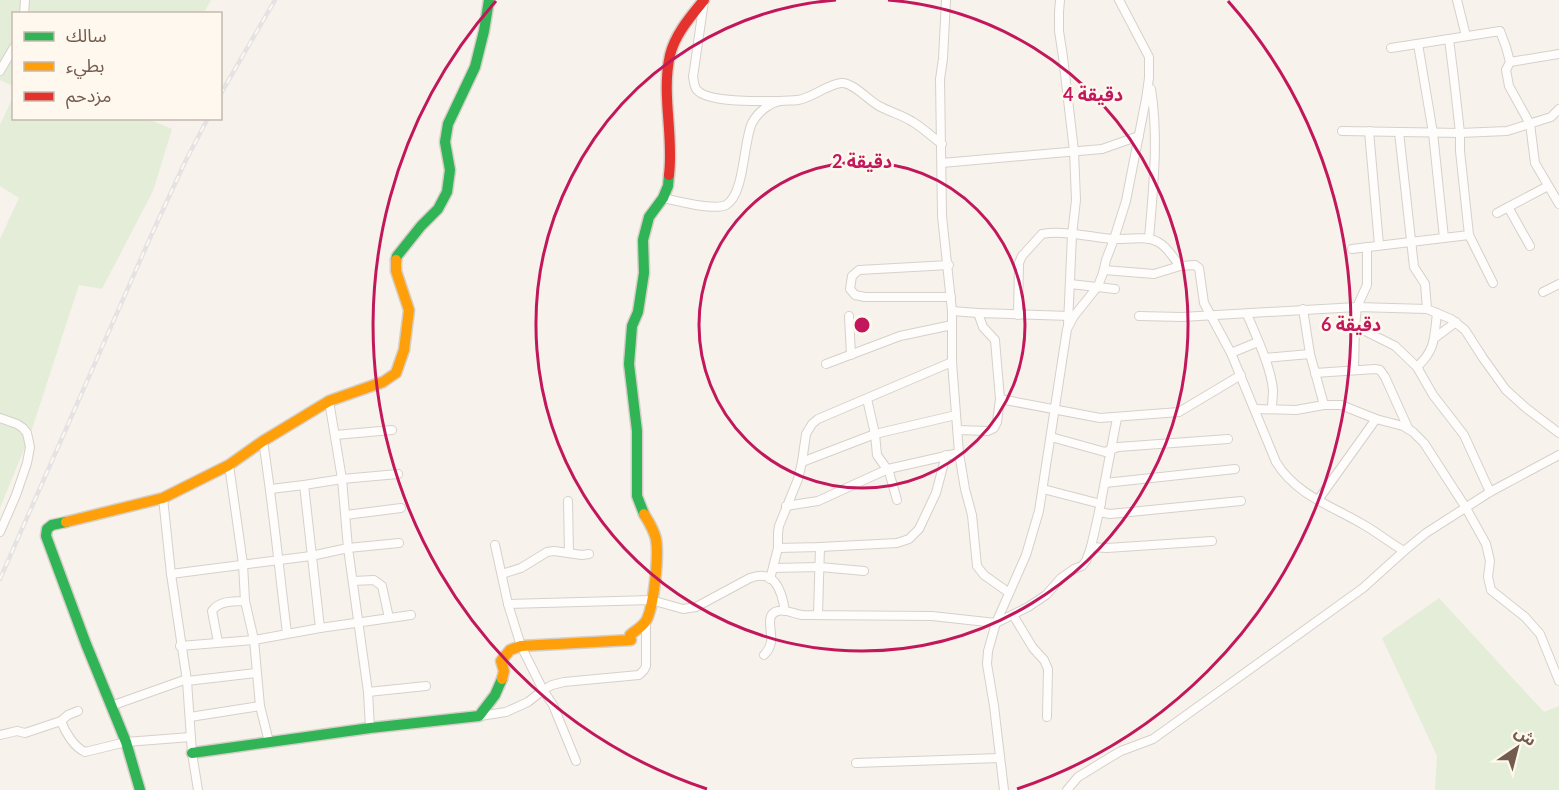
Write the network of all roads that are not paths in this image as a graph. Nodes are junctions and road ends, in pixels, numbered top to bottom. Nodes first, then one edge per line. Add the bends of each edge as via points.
1 (489, 0) edge
2 (704, 0) edge
3 (946, 0) edge
4 (1060, 0) edge
5 (1119, 0) edge
6 (1457, 0) edge
7 (1466, 36) junction
8 (1449, 39) junction
9 (1418, 44) junction
10 (1391, 48) dead end
11 (12, 50) edge
12 (1559, 54) edge
13 (1510, 62) junction
14 (0, 71) edge
15 (1149, 78) junction
16 (778, 101) junction
17 (1559, 109) edge
18 (1530, 124) junction
19 (1342, 130) dead end
20 (1369, 131) junction
21 (1399, 132) junction
22 (1433, 133) junction
23 (1460, 133) junction
24 (1139, 136) junction
25 (942, 144) junction
26 (1074, 151) junction
27 (942, 163) junction
28 (1548, 186) junction
29 (663, 198) junction
30 (1559, 204) edge
31 (1508, 207) junction
32 (1497, 213) dead end
33 (1072, 235) junction
34 (1469, 235) junction
35 (1444, 238) junction
36 (1114, 239) junction
37 (1149, 239) junction
38 (1411, 241) junction
39 (1379, 245) junction
40 (1530, 246) dead end
41 (1367, 247) junction
42 (1352, 249) dead end
43 (948, 265) junction
44 (1180, 266) junction
45 (1104, 270) junction
46 (1493, 283) dead end
47 (1070, 284) junction
48 (1559, 284) edge
49 (1097, 287) junction
50 (1115, 289) dead end
51 (1543, 292) dead end
52 (951, 297) junction
53 (1357, 307) junction
54 (1303, 309) junction
55 (1427, 309) junction
56 (952, 310) junction
57 (978, 313) junction
58 (1437, 313) junction
59 (1247, 314) junction
60 (1018, 315) junction
61 (1210, 315) junction
62 (849, 316) dead end
63 (1071, 316) junction
64 (1139, 316) dead end
65 (1456, 322) junction
66 (952, 325) junction
67 (1355, 326) junction
68 (1436, 337) junction
69 (1258, 342) junction
70 (1232, 353) junction
71 (1310, 354) junction
72 (851, 355) junction
73 (1265, 358) junction
74 (952, 362) junction
75 (826, 364) dead end
76 (1417, 367) junction
77 (1354, 370) junction
78 (1315, 373) junction
79 (1240, 375) junction
80 (867, 399) junction
81 (1000, 399) junction
82 (330, 401) junction
83 (1324, 405) junction
84 (1055, 409) junction
85 (1255, 409) junction
86 (1272, 409) junction
87 (956, 415) junction
88 (0, 418) edge
89 (1117, 418) junction
90 (1376, 419) junction
91 (1408, 428) junction
92 (392, 430) dead end
93 (958, 430) junction
94 (1559, 433) edge
95 (875, 434) junction
96 (336, 435) junction
97 (1050, 437) junction
98 (1228, 439) dead end
99 (263, 441) junction
100 (1111, 450) junction
101 (959, 453) junction
102 (946, 455) junction
103 (1559, 455) edge
104 (802, 462) junction
105 (229, 465) junction
106 (888, 469) junction
107 (1235, 469) dead end
108 (398, 474) dead end
109 (342, 479) junction
110 (1105, 483) junction
111 (304, 486) junction
112 (271, 489) junction
113 (1043, 489) junction
114 (1490, 492) junction
115 (163, 498) junction
116 (897, 500) dead end
117 (1318, 500) junction
118 (568, 501) dead end
119 (1241, 501) dead end
120 (786, 506) junction
121 (401, 508) dead end
122 (1100, 508) junction
123 (1466, 508) junction
124 (346, 515) junction
125 (0, 532) edge
126 (1212, 541) dead end
127 (399, 543) dead end
128 (495, 545) dead end
129 (820, 547) junction
130 (1091, 547) junction
131 (348, 548) junction
132 (778, 548) junction
133 (1404, 551) junction
134 (569, 553) junction
135 (590, 554) dead end
136 (311, 556) junction
137 (278, 561) junction
138 (243, 564) junction
139 (820, 567) junction
140 (773, 568) junction
141 (864, 571) dead end
142 (171, 574) junction
143 (502, 574) junction
144 (770, 579) junction
145 (353, 581) junction
146 (1008, 592) junction
147 (651, 600) junction
148 (245, 601) junction
149 (508, 603) junction
150 (785, 611) junction
151 (818, 614) junction
152 (411, 615) dead end
153 (1013, 615) junction
154 (389, 618) junction
155 (358, 622) junction
156 (646, 622) junction
157 (996, 623) junction
158 (320, 627) junction
159 (287, 633) junction
160 (254, 640) junction
161 (218, 642) junction
162 (180, 646) junction
163 (521, 646) junction
164 (764, 655) dead end
165 (256, 673) junction
166 (187, 680) junction
167 (1559, 681) edge
168 (426, 686) dead end
169 (543, 690) junction
170 (368, 692) junction
171 (111, 706) junction
172 (261, 706) junction
173 (78, 711) dead end
174 (479, 716) junction
175 (190, 717) junction
176 (1047, 717) dead end
177 (61, 721) junction
178 (370, 728) junction
179 (0, 735) edge
180 (191, 737) junction
181 (126, 742) junction
182 (269, 742) junction
183 (192, 753) junction
184 (1000, 758) junction
185 (576, 761) dead end
186 (856, 764) dead end
187 (140, 790) edge
188 (198, 790) edge
189 (1004, 790) edge
190 (1067, 790) edge

1 - 82 street via 475,67 448,124 447,192 438,209 397,256 395,264 409,310 400,366 382,382
2 - 16 street via 693,77 697,90 717,99
2 - 29 street via 684,24 670,53 667,109 671,161
3 - 25 street via 940,80
4 - 26 street via 1059,31
5 - 15 street via 1149,57
6 - 7 street
7 - 8 street
7 - 13 street via 1500,31
8 - 9 street
8 - 23 street
9 - 10 street
9 - 22 street
11 - 14 street
12 - 13 street
13 - 18 street via 1506,70 1509,86
15 - 24 street
15 - 37 street via 1155,111
16 - 25 street via 805,98 847,83
16 - 29 street via 757,115 752,124 740,181 727,204 696,205
17 - 18 street via 1551,117
18 - 23 street via 1508,131
18 - 28 street via 1535,163
19 - 20 street
20 - 21 street
20 - 39 street
21 - 22 street
21 - 38 street
22 - 23 street
22 - 35 street
23 - 34 street
24 - 26 street via 1102,149
24 - 36 street
25 - 27 street
26 - 27 street
26 - 33 street via 1076,200
27 - 43 street via 942,216
28 - 30 street
28 - 31 street
29 - 147 street via 652,211 645,232 644,273 632,326 629,363 637,431 637,496 655,537 657,552
31 - 32 street
31 - 40 street
33 - 36 street
33 - 47 street
33 - 60 street via 1042,234 1023,256 1018,268
34 - 35 street
34 - 46 street
35 - 38 street
36 - 37 street
36 - 45 street
37 - 44 street via 1165,246
38 - 39 street
38 - 55 street via 1414,267 1425,284
39 - 41 street
41 - 42 street
41 - 53 street via 1367,285
43 - 52 street
43 - 52 street via 859,270 852,276 850,289 865,297
44 - 45 street via 1154,274
44 - 61 street via 1198,268 1202,296
45 - 49 street
47 - 49 street
47 - 63 street
48 - 51 street
49 - 50 street
49 - 63 street
52 - 56 street
53 - 54 street
53 - 55 street
53 - 67 street
54 - 59 street
54 - 71 street
55 - 58 street
56 - 57 street
56 - 66 street
57 - 60 street
57 - 81 street via 982,327 995,340
58 - 65 street
58 - 68 street
59 - 61 street
59 - 69 street
60 - 63 street
61 - 64 street
61 - 70 street
62 - 72 street
63 - 84 street
65 - 68 street
65 - 94 street via 1506,390
66 - 72 street via 900,336
66 - 74 street
67 - 76 street via 1395,346
67 - 77 street
68 - 76 street
69 - 70 street
69 - 73 street
70 - 79 street
71 - 73 street
71 - 78 street
72 - 75 street
73 - 86 street via 1273,388
74 - 80 street
74 - 87 street
76 - 114 street via 1464,435
77 - 78 street
77 - 91 street via 1382,372
78 - 83 street
79 - 85 street
79 - 89 street via 1179,412
80 - 95 street
80 - 104 street via 812,424 806,434
81 - 84 street
81 - 93 street via 994,428
82 - 96 street
82 - 99 street
83 - 86 street
83 - 90 street via 1341,405
84 - 89 street
84 - 97 street
85 - 86 street
85 - 117 street via 1282,472
87 - 93 street
87 - 95 street
88 - 125 street via 23,428 30,447
89 - 100 street
90 - 91 street
90 - 117 street
91 - 123 street via 1424,443
92 - 96 street
93 - 101 street
95 - 104 street
95 - 106 street via 877,455
96 - 109 street
97 - 100 street via 1105,452
97 - 113 street
98 - 100 street
99 - 105 street
99 - 112 street
100 - 110 street
101 - 102 street
101 - 146 street via 972,515 977,566
102 - 106 street
102 - 129 street via 936,493 919,529 909,539
103 - 114 street
104 - 120 street
105 - 115 street
105 - 138 street
106 - 116 street
106 - 120 street via 818,501
107 - 110 street
108 - 109 street
109 - 111 street
109 - 124 street
110 - 122 street
111 - 112 street
111 - 136 street
112 - 137 street
113 - 122 street
113 - 146 street via 1029,547
114 - 123 street
115 - 142 street
115 - 171 street via 46,529
117 - 133 street
118 - 134 street
119 - 122 street via 1110,514
120 - 132 street
121 - 124 street
122 - 130 street
123 - 133 street
123 - 167 street via 1486,544 1491,590 1540,634
124 - 131 street
126 - 130 street
127 - 131 street
128 - 143 street
129 - 132 street
129 - 139 street
130 - 153 street via 1082,566
131 - 136 street
131 - 145 street
132 - 140 street
133 - 190 street via 1363,588 1153,739 1108,758 1077,777
134 - 135 street
134 - 143 street via 547,552
136 - 137 street
136 - 158 street
137 - 138 street
137 - 159 street
138 - 142 street
138 - 148 street
139 - 140 street
139 - 141 street
139 - 151 street
140 - 144 street
142 - 162 street
143 - 149 street
144 - 147 street via 756,576 689,609
144 - 150 street via 780,588
145 - 154 street via 374,580 382,586
145 - 155 street
146 - 157 street
147 - 149 street
147 - 156 street
148 - 160 street
148 - 161 street via 220,603 212,611
149 - 163 street
150 - 151 street
150 - 164 street via 770,616 771,645
151 - 157 street via 932,616
152 - 154 street
153 - 157 street
153 - 176 street via 1048,669
154 - 155 street
155 - 158 street
155 - 170 street
156 - 163 street via 630,635 631,640
156 - 169 street via 645,666 639,675 564,682
157 - 184 street via 987,664
158 - 159 street
159 - 160 street
160 - 161 street
160 - 165 street
161 - 162 street
162 - 166 street
163 - 169 street
163 - 174 street via 510,650 501,661 504,672 498,690
165 - 166 street
165 - 172 street
166 - 171 street
166 - 175 street
168 - 170 street
169 - 174 street via 506,712
169 - 185 street
170 - 178 street
171 - 181 street
172 - 175 street
172 - 182 street
173 - 177 street
174 - 178 street
175 - 180 street
177 - 179 street via 24,733
177 - 181 street via 81,751
178 - 182 street
180 - 181 street
180 - 183 street
181 - 187 street
182 - 183 street
183 - 188 street
184 - 186 street
184 - 189 street

